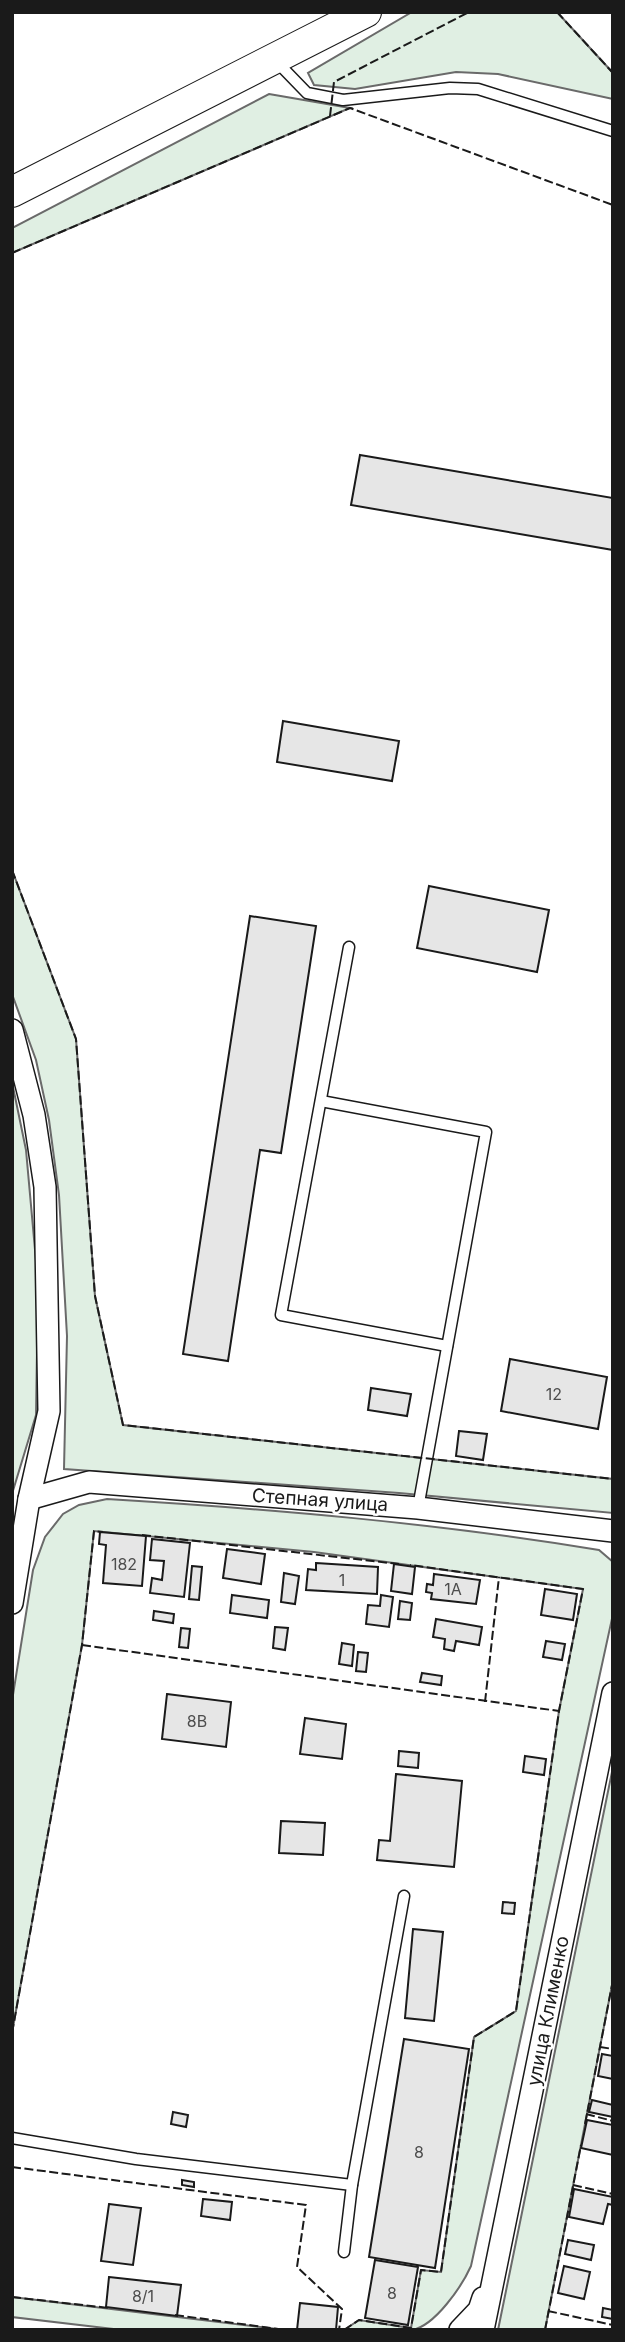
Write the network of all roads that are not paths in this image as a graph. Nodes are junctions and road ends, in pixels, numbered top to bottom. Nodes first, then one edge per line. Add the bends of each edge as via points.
1 (366, 12) edge
2 (274, 59) junction
3 (613, 131) edge
4 (12, 192) edge
5 (349, 947) dead end
6 (12, 1030) edge
7 (321, 1101) junction
8 (447, 1346) junction
9 (29, 1499) junction
10 (418, 1508) junction
11 (613, 1531) edge
12 (12, 1603) edge
13 (613, 1693) edge
14 (404, 1896) dead end
15 (12, 2138) edge
16 (352, 2185) junction
17 (344, 2252) dead end
18 (499, 2253) junction
19 (460, 2330) edge
20 (483, 2330) edge

1 - 2 street
2 - 3 lane via 307,93 343,100 478,89
2 - 4 street
5 - 7 lane
6 - 9 street via 34,1115 45,1199 49,1411
7 - 8 lane via 486,1132
7 - 8 lane via 281,1315
8 - 10 lane
9 - 10 street, Степная улица via 89,1482
9 - 12 street
10 - 11 street, Степная улица
13 - 18 street, улица Клименко
14 - 16 lane
15 - 16 lane via 136,2159
16 - 17 lane
18 - 19 street via 479,2310
18 - 20 street, улица Клименко

